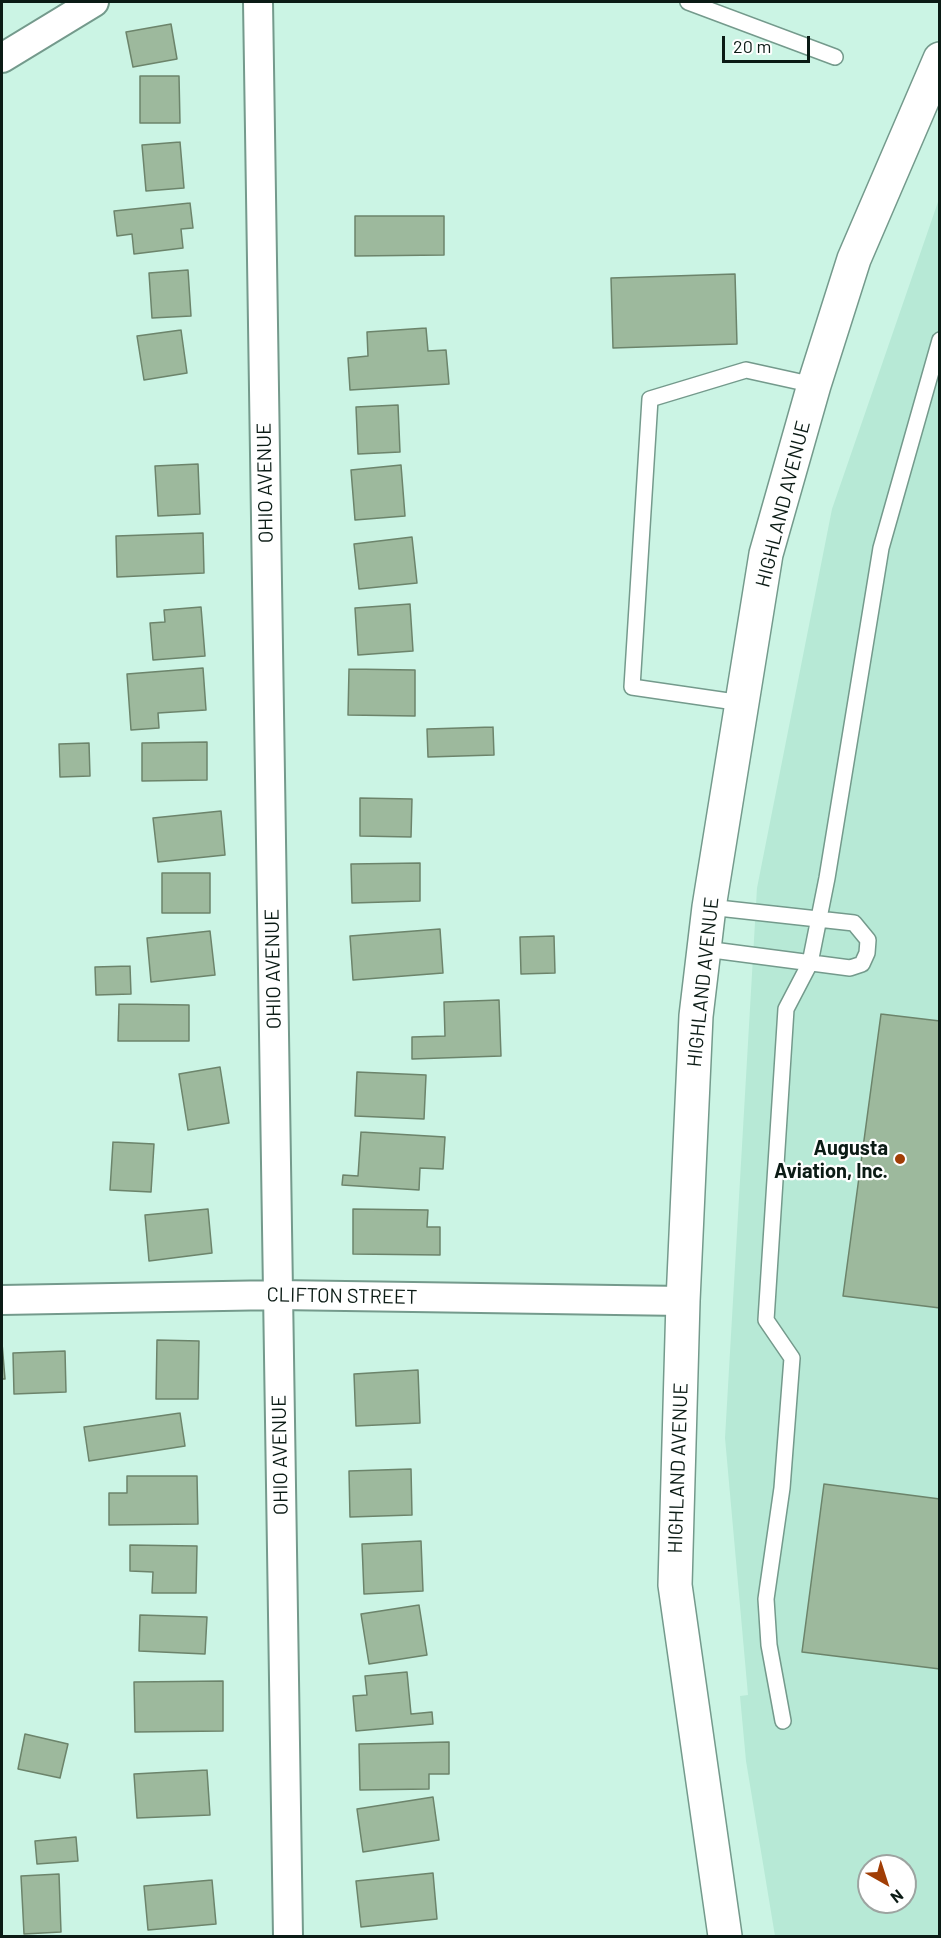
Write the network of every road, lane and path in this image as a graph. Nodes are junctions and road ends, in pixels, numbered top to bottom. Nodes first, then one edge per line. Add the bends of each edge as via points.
1 (94, 2) edge
2 (258, 2) edge
3 (688, 2) edge
4 (835, 57) dead end
5 (2, 58) edge
6 (939, 59) edge
7 (939, 340) edge
8 (814, 385) junction
9 (742, 703) junction
10 (709, 907) junction
11 (820, 918) junction
12 (705, 949) junction
13 (810, 963) junction
14 (278, 1295) junction
15 (2, 1300) edge
16 (683, 1301) junction
17 (783, 1721) dead end
18 (288, 1936) edge
19 (725, 1936) edge

1 - 5 street
2 - 14 street, OHIO AVENUE
3 - 4 lane
6 - 8 main road, HIGHLAND AVENUE via 854,259
7 - 11 lane via 881,548
8 - 9 main road, HIGHLAND AVENUE via 766,554
8 - 9 lane via 746,370 650,399 632,687
9 - 10 main road, HIGHLAND AVENUE
10 - 11 lane
10 - 12 main road, HIGHLAND AVENUE
11 - 13 lane
11 - 13 lane via 854,923 868,940 867,953 861,964 850,968
12 - 13 lane
12 - 16 main road, HIGHLAND AVENUE via 696,1016
13 - 17 lane via 786,1009 766,1320 792,1358 782,1488 766,1599 769,1645
14 - 15 street, CLIFTON STREET
14 - 16 street, CLIFTON STREET
14 - 18 street, OHIO AVENUE
16 - 19 main road, HIGHLAND AVENUE via 675,1585

